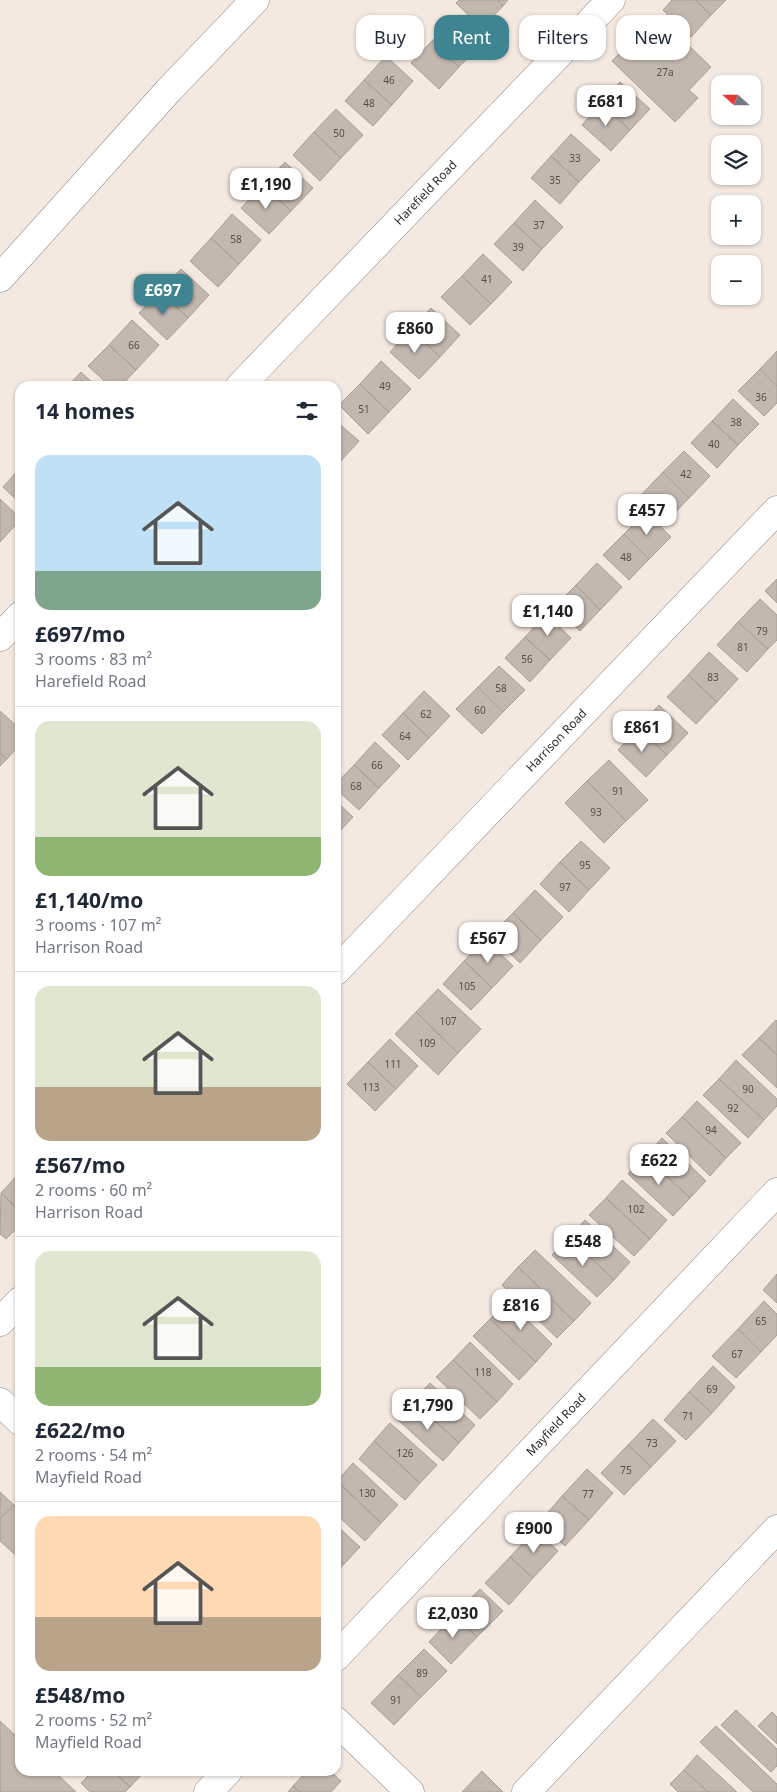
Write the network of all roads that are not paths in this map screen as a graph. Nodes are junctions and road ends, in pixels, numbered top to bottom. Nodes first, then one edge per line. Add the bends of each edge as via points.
1 (255, 0) edge
2 (611, 0) edge
3 (0, 278) edge
4 (245, 381) edge
5 (777, 510) edge
6 (15, 621) edge
7 (0, 637) edge
8 (341, 966) edge
9 (777, 1192) edge
10 (15, 1306) edge
11 (0, 1322) edge
12 (0, 1402) edge
13 (15, 1416) edge
14 (777, 1529) edge
15 (341, 1652) edge
16 (341, 1726) edge
17 (223, 1776) edge
18 (208, 1792) edge
19 (410, 1792) edge
20 (526, 1792) edge

1 - 3 street via 168,91
2 - 4 street, Harefield Road
5 - 8 street, Harrison Road
6 - 7 street
9 - 15 street, Mayfield Road
10 - 11 street
12 - 13 street
14 - 20 street
16 - 19 street
17 - 18 street

